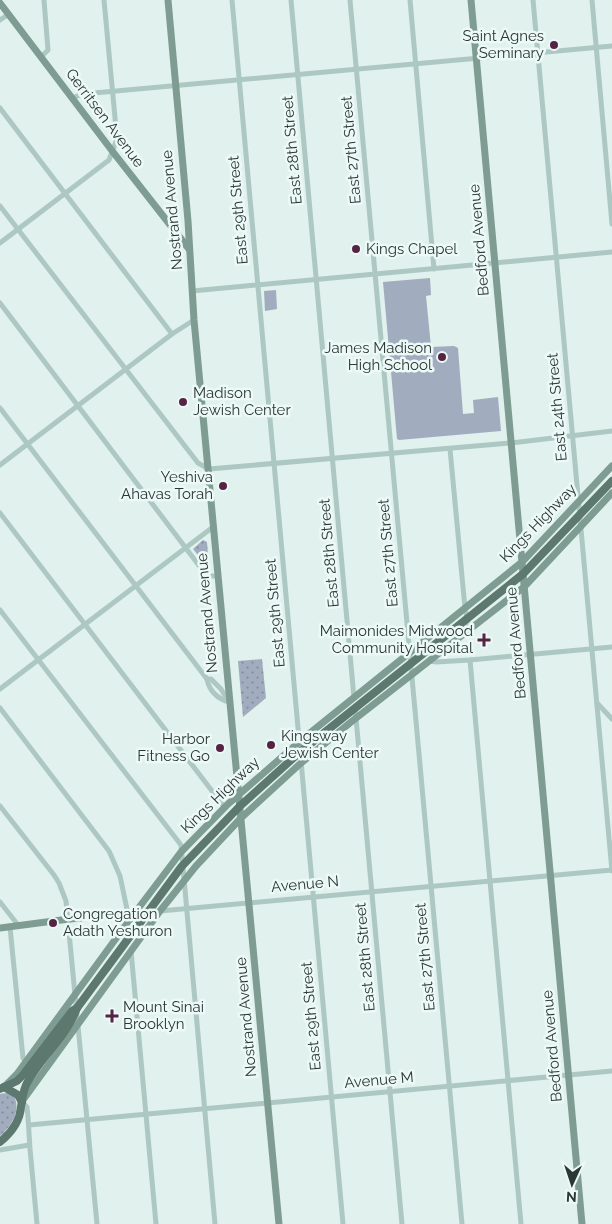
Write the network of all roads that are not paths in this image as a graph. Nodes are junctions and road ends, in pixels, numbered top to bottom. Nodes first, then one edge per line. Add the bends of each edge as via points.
1 (44, 0) edge
2 (104, 0) edge
3 (168, 0) edge
4 (232, 0) edge
5 (291, 0) edge
6 (350, 0) edge
7 (410, 0) edge
8 (471, 0) edge
9 (533, 0) edge
10 (592, 0) edge
11 (0, 3) edge
12 (8, 14) junction
13 (0, 20) edge
14 (612, 46) edge
15 (596, 48) junction
16 (538, 53) junction
17 (41, 57) junction
18 (477, 58) junction
19 (416, 64) junction
20 (356, 69) junction
21 (298, 75) junction
22 (239, 80) junction
23 (175, 86) junction
24 (112, 92) junction
25 (72, 98) junction
26 (0, 108) edge
27 (113, 152) junction
28 (65, 193) junction
29 (0, 206) edge
30 (612, 224) edge
31 (18, 230) junction
32 (0, 243) edge
33 (189, 249) junction
34 (612, 252) edge
35 (556, 258) junction
36 (495, 263) junction
37 (434, 269) junction
38 (375, 274) junction
39 (316, 279) junction
40 (257, 285) junction
41 (192, 291) junction
42 (0, 304) edge
43 (194, 320) junction
44 (172, 334) junction
45 (125, 370) junction
46 (78, 405) junction
47 (0, 408) edge
48 (612, 431) edge
49 (572, 436) junction
50 (511, 443) junction
51 (27, 444) junction
52 (450, 449) junction
53 (392, 454) junction
54 (332, 459) junction
55 (273, 464) junction
56 (0, 465) edge
57 (612, 466) edge
58 (209, 470) junction
59 (612, 481) edge
60 (612, 493) edge
61 (578, 502) junction
62 (0, 513) edge
63 (580, 515) junction
64 (213, 527) junction
65 (581, 527) junction
66 (186, 547) junction
67 (522, 562) junction
68 (523, 574) junction
69 (218, 576) junction
70 (136, 586) junction
71 (524, 587) junction
72 (466, 608) junction
73 (0, 610) edge
74 (468, 619) junction
75 (85, 624) junction
76 (470, 629) junction
77 (612, 647) edge
78 (592, 649) junction
79 (410, 653) junction
80 (531, 654) junction
81 (38, 660) junction
82 (470, 660) junction
83 (430, 661) junction
84 (411, 664) junction
85 (411, 675) junction
86 (0, 689) edge
87 (354, 697) junction
88 (229, 702) junction
89 (596, 703) junction
90 (0, 708) edge
91 (355, 708) junction
92 (356, 719) junction
93 (612, 719) edge
94 (299, 742) junction
95 (300, 752) junction
96 (301, 763) junction
97 (239, 793) junction
98 (0, 806) edge
99 (240, 806) junction
100 (224, 808) junction
101 (241, 818) junction
102 (181, 852) junction
103 (182, 866) junction
104 (612, 870) edge
105 (551, 875) junction
106 (183, 881) junction
107 (490, 881) junction
108 (431, 886) junction
109 (372, 892) junction
110 (313, 897) junction
111 (0, 902) edge
112 (250, 903) junction
113 (186, 909) junction
114 (2, 910) edge
115 (160, 911) junction
116 (148, 912) junction
117 (131, 914) junction
118 (69, 919) junction
119 (18, 925) junction
120 (10, 927) junction
121 (0, 928) edge
122 (131, 951) junction
123 (76, 992) junction
124 (77, 1008) junction
125 (78, 1022) junction
126 (26, 1063) junction
127 (612, 1071) edge
128 (569, 1075) junction
129 (508, 1081) junction
130 (449, 1086) junction
131 (1, 1088) edge
132 (390, 1092) junction
133 (331, 1097) junction
134 (22, 1102) junction
135 (268, 1103) junction
136 (205, 1108) junction
137 (146, 1114) junction
138 (87, 1119) junction
139 (29, 1125) junction
140 (0, 1142) edge
141 (30, 1145) junction
142 (0, 1150) edge
143 (37, 1224) edge
144 (97, 1224) edge
145 (156, 1224) edge
146 (215, 1224) edge
147 (279, 1224) edge
148 (343, 1224) edge
149 (402, 1224) edge
150 (462, 1224) edge
151 (521, 1224) edge
152 (582, 1224) edge

1 - 17 street via 48,50
2 - 24 street
3 - 23 main road, Nostrand Avenue
4 - 22 street, East 29th Street
5 - 21 street, East 28th Street
6 - 20 street, East 27th Street
7 - 19 street
8 - 18 main road, Bedford Avenue
9 - 16 street, East 24th Street
10 - 15 street
11 - 12 main road, Gerritsen Avenue
12 - 13 street
12 - 17 main road, Gerritsen Avenue
14 - 15 street
15 - 16 street
15 - 30 street
16 - 18 street
16 - 35 street, East 24th Street
17 - 25 main road, Gerritsen Avenue
18 - 19 street
18 - 36 main road, Bedford Avenue
19 - 20 street
19 - 37 street
20 - 21 street
20 - 38 street, East 27th Street
21 - 22 street
21 - 39 street, East 28th Street
22 - 23 street
22 - 40 street, East 29th Street
23 - 24 street
23 - 33 main road, Nostrand Avenue
24 - 25 street via 80,94
24 - 27 street via 117,139
25 - 27 main road, Gerritsen Avenue
26 - 28 street
27 - 28 street via 109,160
27 - 33 main road, Gerritsen Avenue
28 - 31 street
28 - 44 street
29 - 31 street
31 - 32 street
31 - 45 street
33 - 41 main road, Nostrand Avenue
34 - 35 street
35 - 36 street
35 - 49 street, East 24th Street
36 - 37 street
36 - 50 main road, Bedford Avenue
37 - 38 street
38 - 39 street
38 - 53 street, East 27th Street
39 - 40 street
39 - 54 street, East 28th Street
40 - 41 street
40 - 55 street, East 29th Street
41 - 43 main road, Nostrand Avenue
42 - 46 street
43 - 44 street
43 - 58 main road, Nostrand Avenue
44 - 45 street
45 - 46 street
45 - 58 street via 198,463
46 - 51 street
46 - 66 street
47 - 51 street
48 - 49 street
49 - 50 street
49 - 61 street, East 24th Street
50 - 52 street
50 - 67 main road, Bedford Avenue
51 - 56 street
51 - 70 street
52 - 53 street
52 - 72 street
53 - 54 street
53 - 79 street, East 27th Street
54 - 55 street
54 - 87 street, East 28th Street
55 - 58 street
55 - 94 street, East 29th Street
57 - 61 main road, Kings Highway
58 - 64 main road, Nostrand Avenue
59 - 63 main road, Kings Highway
60 - 65 main road, Kings Highway
61 - 63 street, East 24th Street
61 - 67 main road, Kings Highway
62 - 75 street
63 - 65 street, East 24th Street
63 - 68 main road, Kings Highway
64 - 66 street
64 - 69 main road, Nostrand Avenue
65 - 71 main road, Kings Highway
65 - 78 street, East 24th Street
66 - 69 street via 207,576
66 - 70 street
67 - 68 main road, Bedford Avenue
67 - 72 main road, Kings Highway
68 - 71 main road, Bedford Avenue
68 - 74 main road, Kings Highway
69 - 88 main road, Nostrand Avenue
70 - 75 street
70 - 88 street via 207,679 208,686 220,700
71 - 76 main road, Kings Highway
71 - 80 main road, Bedford Avenue
72 - 74 street
72 - 79 main road, Kings Highway
73 - 81 street
74 - 76 street
74 - 84 main road, Kings Highway
75 - 81 street
75 - 100 street
76 - 83 main road, Kings Highway
77 - 78 street
78 - 80 street
78 - 89 street, East 24th Street
79 - 84 street, East 27th Street
79 - 87 main road, Kings Highway
80 - 82 street
80 - 105 main road, Bedford Avenue
81 - 86 street
81 - 102 street via 181,845
82 - 83 street
82 - 107 street
83 - 85 main road, Kings Highway
84 - 85 street, East 27th Street
84 - 91 main road, Kings Highway
85 - 92 main road, Kings Highway
85 - 108 street, East 27th Street
87 - 91 street, East 28th Street
87 - 94 main road, Kings Highway
88 - 97 main road, Nostrand Avenue
89 - 93 street
89 - 104 street, East 24th Street
90 - 117 street via 109,851
91 - 92 street, East 28th Street
91 - 95 main road, Kings Highway
92 - 96 main road, Kings Highway
92 - 109 street, East 28th Street
94 - 95 street, East 29th Street
94 - 97 main road, Kings Highway
95 - 96 street, East 29th Street
95 - 99 main road, Kings Highway
96 - 101 main road, Kings Highway
96 - 110 street, East 29th Street
97 - 99 main road, Nostrand Avenue
97 - 100 main road, Kings Highway
98 - 118 street via 59,883
99 - 101 main road, Nostrand Avenue
99 - 103 main road, Kings Highway
100 - 102 main road, Kings Highway
101 - 106 main road, Kings Highway
101 - 112 main road, Nostrand Avenue
102 - 103 street
102 - 117 main road, Kings Highway
103 - 106 street
103 - 116 main road, Kings Highway
104 - 105 street, Avenue N
105 - 107 street, Avenue N
105 - 128 main road, Bedford Avenue
106 - 113 street
106 - 115 main road, Kings Highway
107 - 108 street, Avenue N
107 - 129 street
108 - 109 street, Avenue N
108 - 130 street, East 27th Street
109 - 110 street, Avenue N
109 - 132 street, East 28th Street
110 - 112 street, Avenue N
110 - 133 street, East 29th Street
111 - 114 street
112 - 113 street, Avenue N
112 - 135 main road, Nostrand Avenue
113 - 115 street, Avenue N
113 - 136 street
114 - 119 street
115 - 116 street, Avenue N
115 - 122 main road, Kings Highway
116 - 117 main road, Avenue N
116 - 124 main road, Kings Highway
117 - 118 main road, Avenue N
117 - 123 main road, Kings Highway
118 - 119 main road, Avenue N
118 - 123 street
119 - 120 main road, Avenue N
120 - 121 main road, Avenue N
120 - 126 street via 22,1053
122 - 125 main road, Kings Highway
122 - 137 street
123 - 124 street
123 - 126 main road, Kings Highway
124 - 125 street
124 - 131 main road, Kings Highway via 72,1010 23,1075
124 - 134 main road, Kings Highway via 73,1020 31,1077
125 - 134 main road, Kings Highway
125 - 138 street
126 - 131 main road, Kings Highway
127 - 128 street, Avenue M
128 - 129 street, Avenue M
128 - 152 main road, Bedford Avenue
129 - 130 street, Avenue M
129 - 151 street
130 - 132 street, Avenue M
130 - 150 street, East 27th Street
131 - 134 main road via 18,1095
132 - 133 street, Avenue M
132 - 149 street, East 28th Street
133 - 135 street, Avenue M
133 - 148 street, East 29th Street
134 - 139 street via 27,1107
134 - 140 main road, Kings Highway via 14,1127
135 - 136 street, Avenue M
135 - 147 main road, Nostrand Avenue
136 - 137 street, Avenue M
136 - 146 street
137 - 138 street, Avenue M
137 - 145 street
138 - 139 street, Avenue M
138 - 144 street
139 - 141 street
141 - 142 street
141 - 143 street

